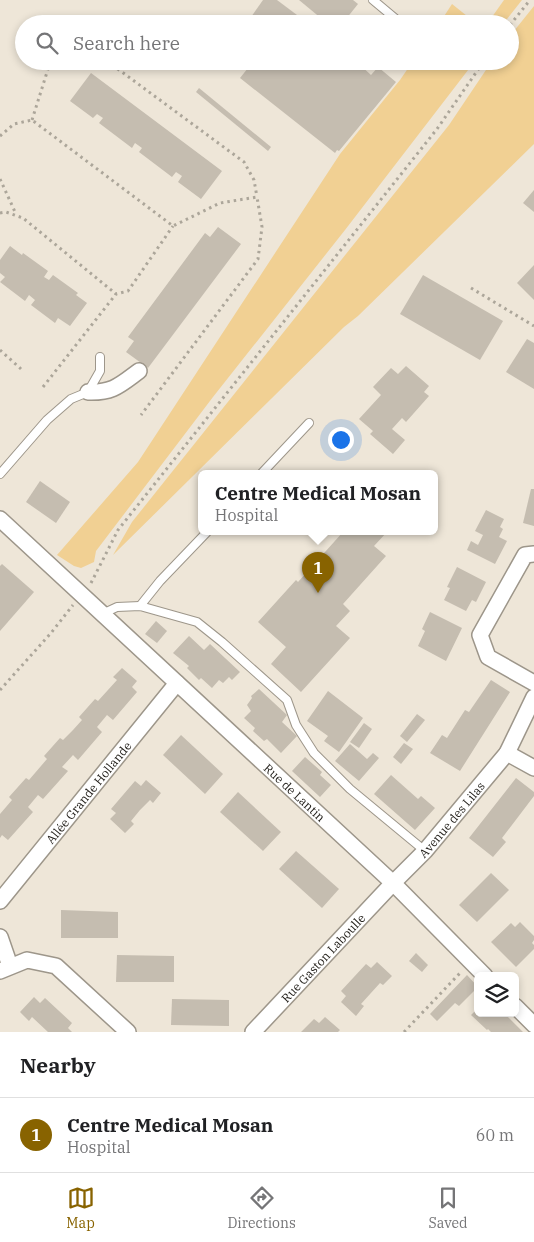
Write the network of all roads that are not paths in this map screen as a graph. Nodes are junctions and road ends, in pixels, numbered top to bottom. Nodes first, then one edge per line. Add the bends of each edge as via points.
1 (373, 0) edge
2 (391, 15) edge
3 (100, 357) dead end
4 (139, 371) dead end
5 (88, 392) junction
6 (308, 423) dead end
7 (265, 470) edge
8 (0, 474) edge
9 (0, 519) edge
10 (204, 535) edge
11 (534, 554) edge
12 (140, 606) junction
13 (102, 614) junction
14 (177, 683) junction
15 (534, 683) edge
16 (534, 697) edge
17 (507, 753) junction
18 (534, 768) edge
19 (425, 851) junction
20 (393, 883) junction
21 (0, 901) edge
22 (0, 937) edge
23 (5, 969) edge
24 (481, 972) edge
25 (519, 1010) edge
26 (534, 1025) edge
27 (128, 1032) edge
28 (253, 1032) edge

1 - 2 lane
3 - 5 lane via 100,371
4 - 5 street via 120,385 103,392
5 - 8 lane via 71,399 47,420
6 - 7 lane
9 - 13 street, Rue de Lantin
10 - 12 lane
11 - 15 street via 525,555 480,635 488,657
12 - 13 lane via 117,607
12 - 19 lane via 197,622 222,642 287,700 296,725 314,754 350,789
13 - 14 street, Rue de Lantin
14 - 20 street, Rue de Lantin
14 - 21 street, Allée Grande Hollande
16 - 17 street, Avenue des Lilas
17 - 18 street
17 - 19 street, Avenue des Lilas
19 - 20 street, Avenue des Lilas
20 - 24 street, Rue de Lantin
20 - 28 street, Rue Gaston Laboulle
22 - 23 street
23 - 27 street via 27,960 56,966
25 - 26 street

